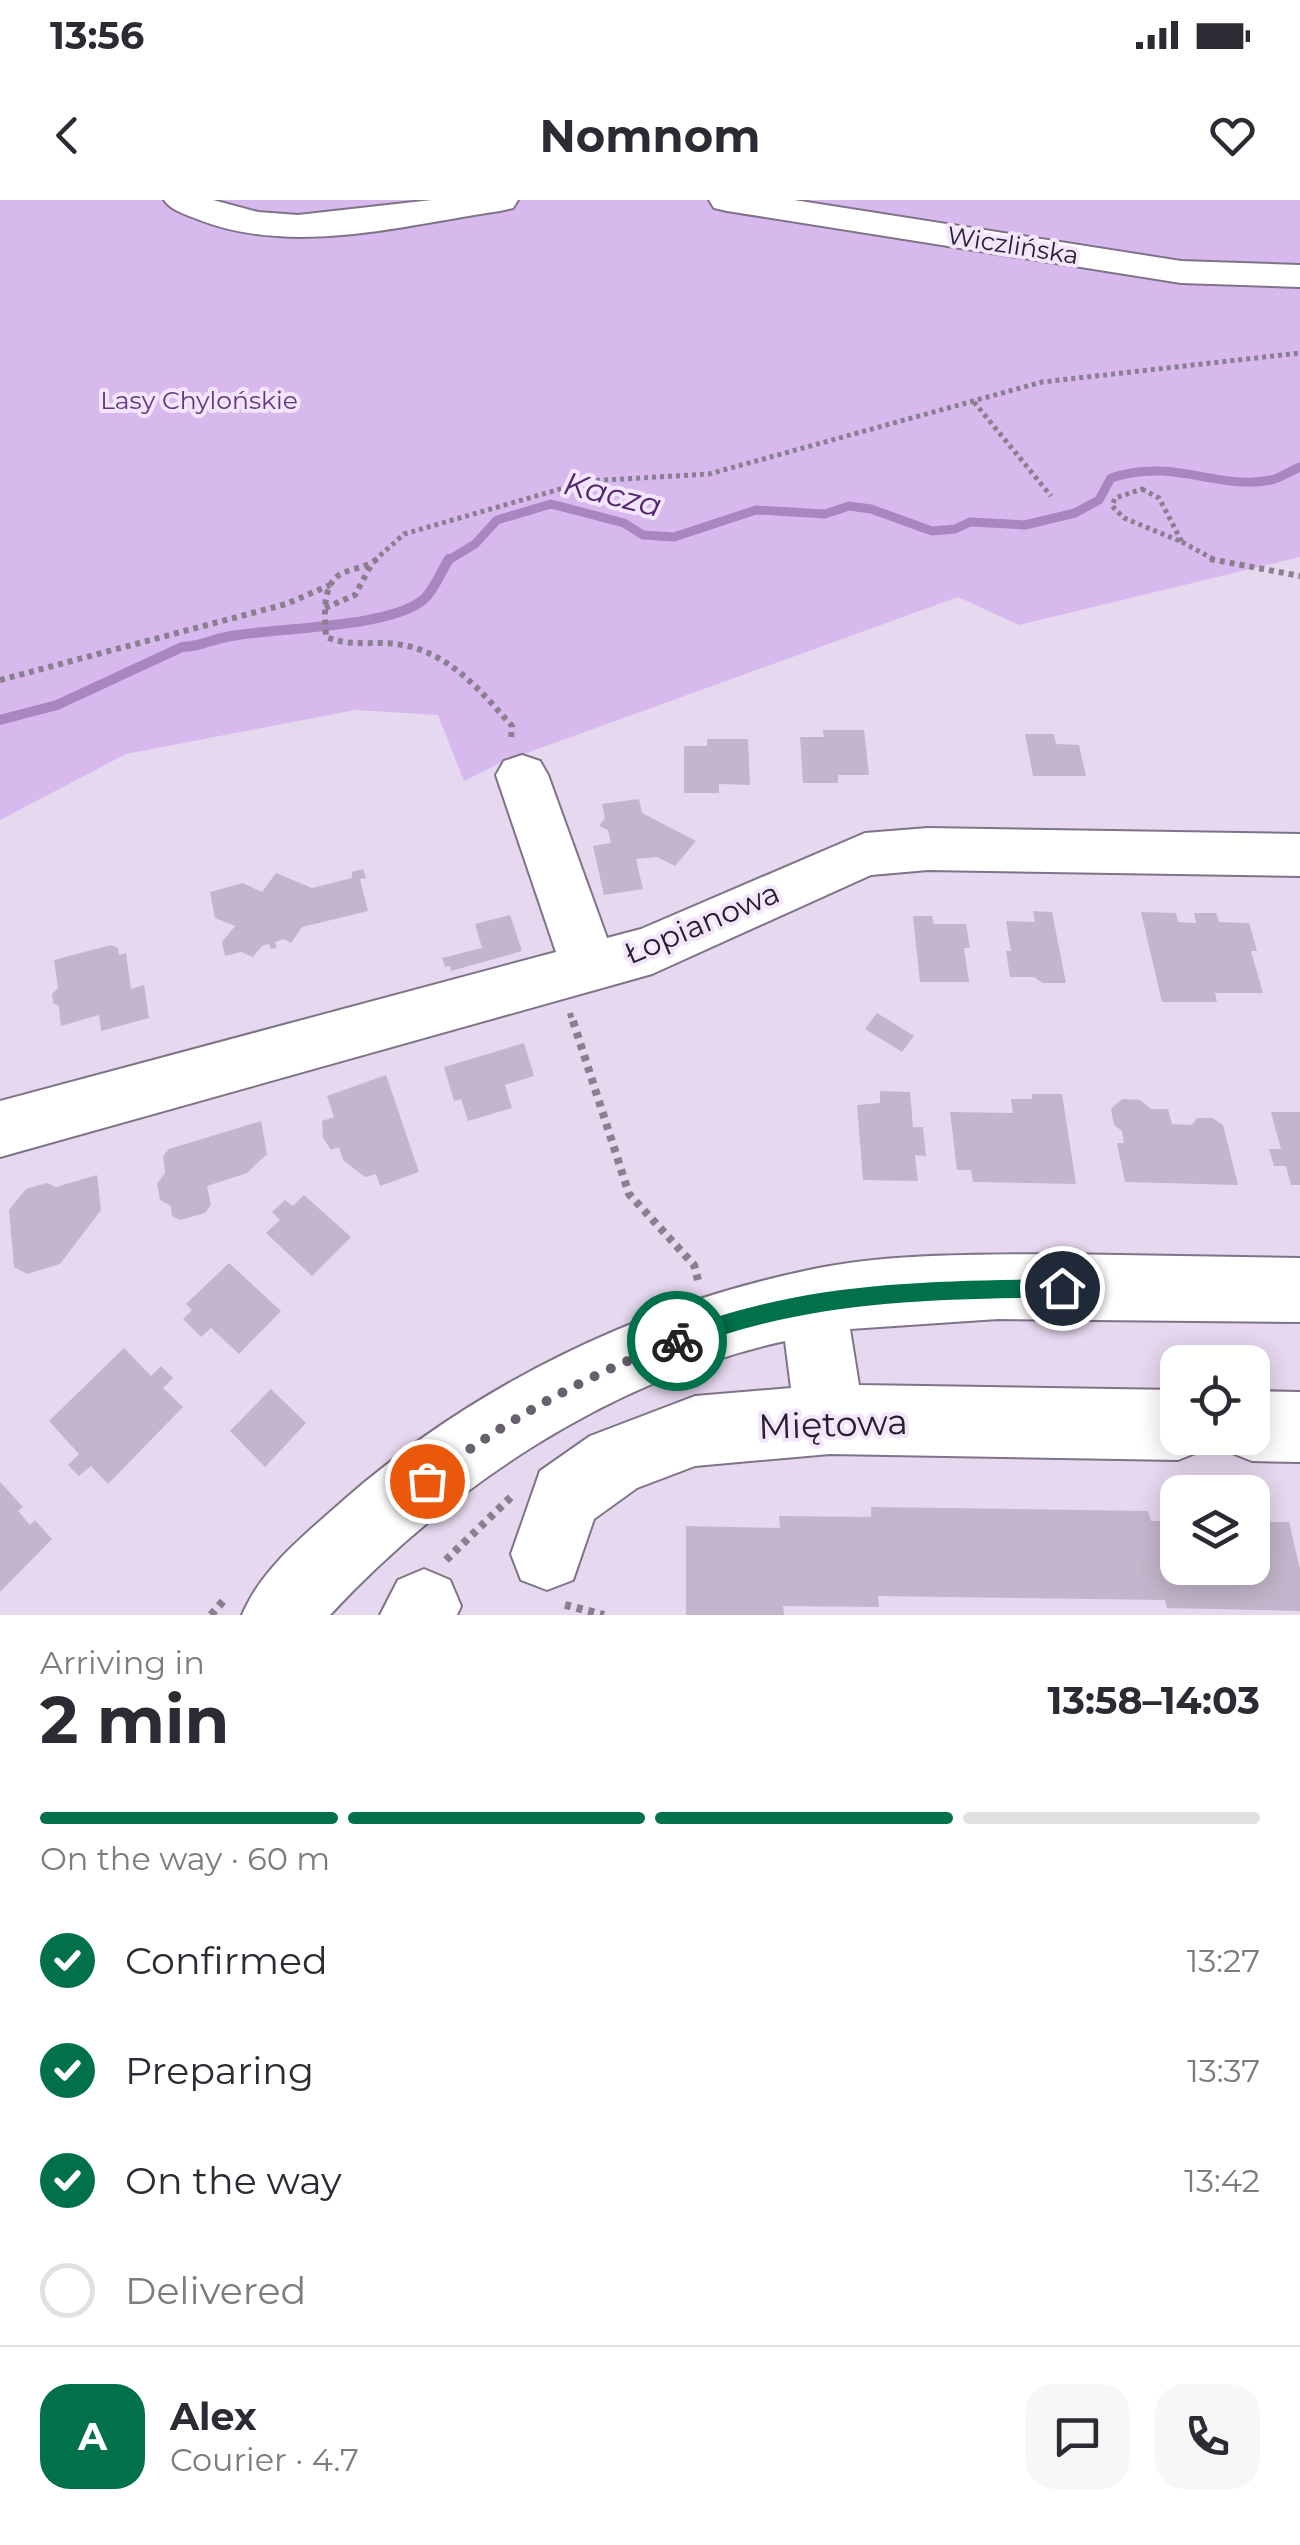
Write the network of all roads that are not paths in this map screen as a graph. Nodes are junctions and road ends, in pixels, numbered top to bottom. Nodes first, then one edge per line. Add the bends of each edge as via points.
1 (182, 200) edge
2 (500, 200) edge
3 (727, 200) edge
4 (1300, 276) edge
5 (522, 776) road end
6 (1300, 854) edge
7 (573, 970) junction
8 (0, 1128) edge
9 (1300, 1290) edge
10 (812, 1301) junction
11 (830, 1419) junction
12 (1160, 1425) edge
13 (1270, 1426) edge
14 (1300, 1426) edge
15 (556, 1551) road end
16 (279, 1615) edge

1 - 2 street via 225,218 296,225
3 - 4 street, Wiczlińska via 1181,272
5 - 7 street
6 - 7 street, Łopianowa via 893,850 844,862 652,950
7 - 8 street, Łopianowa
9 - 10 street via 984,1288
10 - 11 street
10 - 16 street via 718,1325 612,1365 518,1416 370,1526
11 - 12 street, Miętowa
11 - 15 street, Miętowa via 695,1431 614,1460
13 - 14 street

